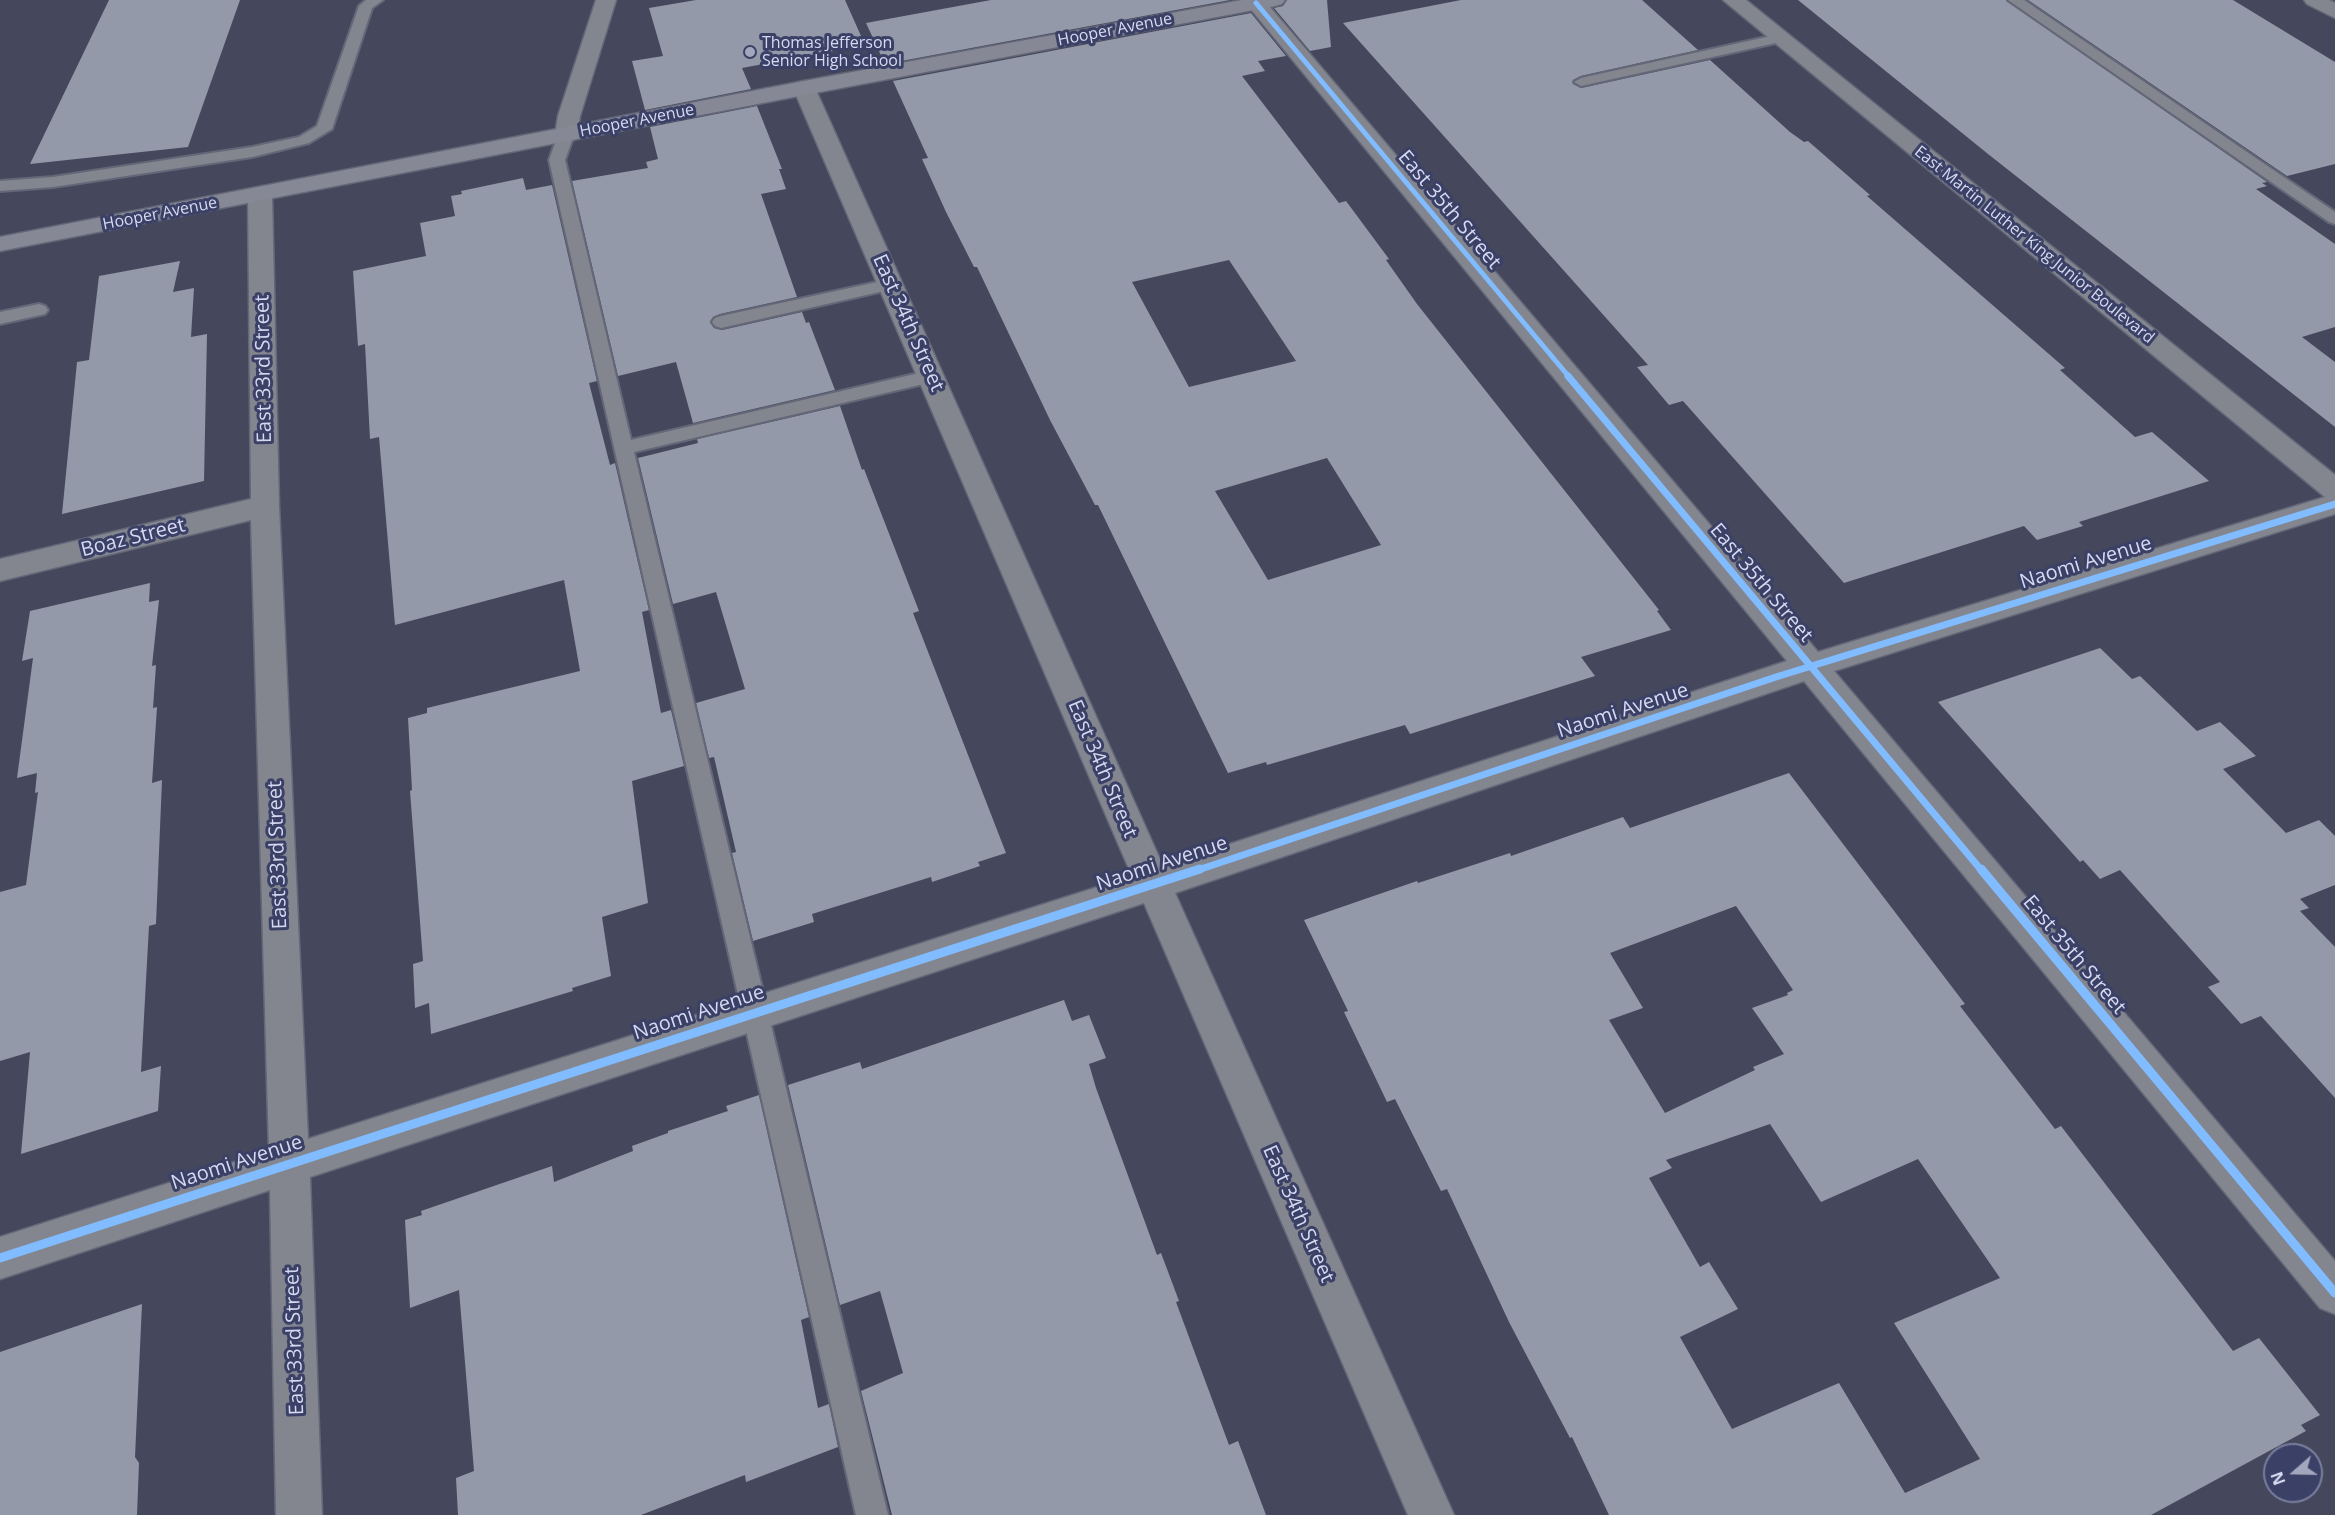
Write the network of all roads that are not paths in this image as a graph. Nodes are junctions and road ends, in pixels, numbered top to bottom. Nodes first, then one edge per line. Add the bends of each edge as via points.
1 (376, 0) edge
2 (606, 0) edge
3 (1733, 0) edge
4 (2015, 0) edge
5 (2314, 0) edge
6 (1265, 2) edge
7 (2335, 12) edge
8 (1780, 38) junction
9 (1581, 82) dead end
10 (804, 88) junction
11 (566, 135) junction
12 (0, 186) edge
13 (260, 195) junction
14 (2335, 219) edge
15 (0, 244) edge
16 (891, 284) junction
17 (39, 310) dead end
18 (0, 318) edge
19 (721, 322) dead end
20 (932, 376) junction
21 (624, 448) junction
22 (2335, 490) edge
23 (2335, 504) edge
24 (265, 506) junction
25 (0, 570) edge
26 (1810, 666) junction
27 (1154, 885) junction
28 (757, 1012) junction
29 (289, 1163) junction
30 (0, 1258) edge
31 (2335, 1293) edge
32 (300, 1515) edge
33 (872, 1515) edge
34 (1431, 1515) edge

1 - 12 lane via 366,6 324,129 304,140 252,152 53,182
2 - 11 street
3 - 8 street, East Martin Luther King Junior Boulevard
4 - 14 lane
5 - 7 street
6 - 10 street, Hooper Avenue
6 - 26 street, East 35th Street
8 - 9 lane
8 - 22 street, East Martin Luther King Junior Boulevard
10 - 11 street, Hooper Avenue
10 - 16 street, East 34th Street
11 - 13 street, Hooper Avenue
11 - 21 lane via 557,160
13 - 15 street, Hooper Avenue
13 - 24 street, East 33rd Street
16 - 19 lane
16 - 20 street, East 34th Street
17 - 18 lane
20 - 21 lane
20 - 27 street, East 34th Street
21 - 28 lane
23 - 26 street, Naomi Avenue
24 - 25 street, Boaz Street
24 - 29 street, East 33rd Street
26 - 27 street, Naomi Avenue
26 - 31 street, East 35th Street
27 - 28 street, Naomi Avenue
27 - 34 street, East 34th Street
28 - 29 street, Naomi Avenue
28 - 33 lane
29 - 30 street, Naomi Avenue
29 - 32 street, East 33rd Street

